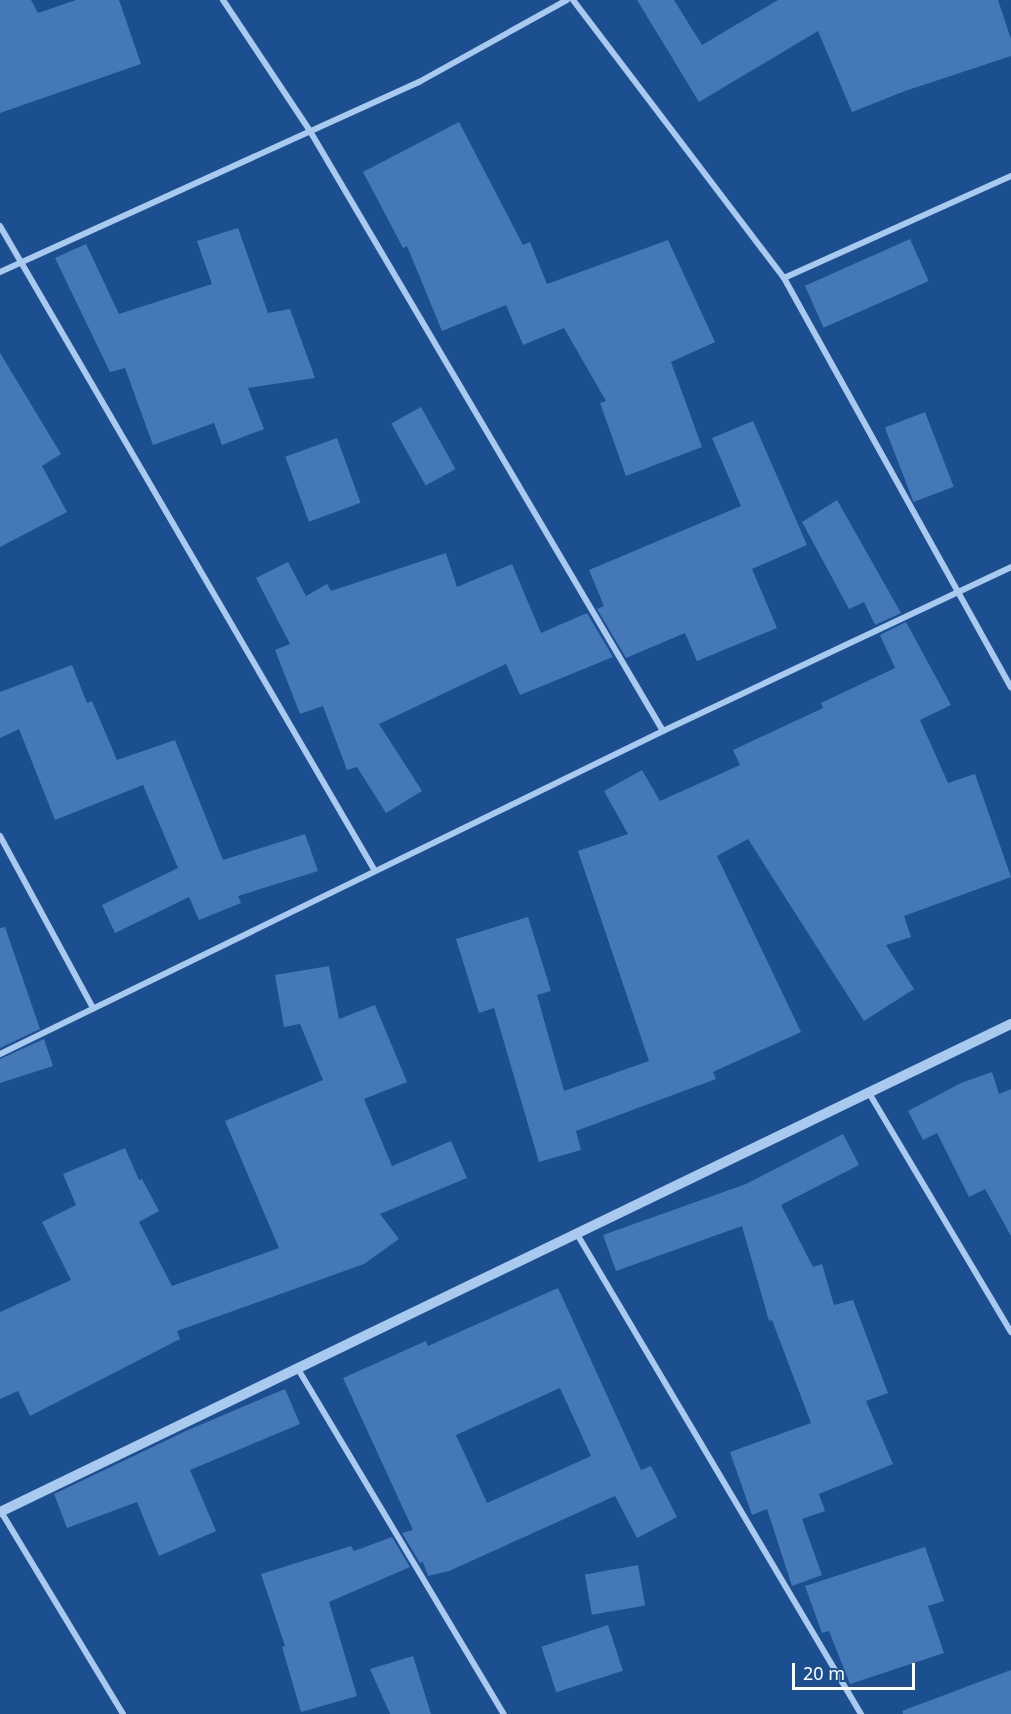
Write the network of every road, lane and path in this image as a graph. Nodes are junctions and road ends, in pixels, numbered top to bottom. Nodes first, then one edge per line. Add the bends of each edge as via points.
1 (223, 0) edge
2 (567, 0) edge
3 (573, 0) edge
4 (310, 131) junction
5 (1011, 176) edge
6 (0, 226) edge
7 (21, 262) junction
8 (0, 272) edge
9 (784, 278) junction
10 (1011, 567) edge
11 (958, 591) junction
12 (1011, 687) edge
13 (663, 731) junction
14 (0, 836) edge
15 (375, 871) junction
16 (93, 1008) junction
17 (1011, 1024) edge
18 (0, 1054) edge
19 (869, 1093) junction
20 (577, 1234) junction
21 (1011, 1332) edge
22 (298, 1369) junction
23 (0, 1512) edge
24 (123, 1714) edge
25 (504, 1714) edge
26 (861, 1714) edge

1 - 4 street
2 - 4 street via 419,82
3 - 9 street
4 - 7 street
4 - 13 street
5 - 9 street
6 - 7 street
7 - 8 street
7 - 15 street
9 - 11 street
10 - 11 street
11 - 12 street
11 - 13 street
13 - 15 street
14 - 16 street
15 - 16 street
16 - 18 street
17 - 19 street
19 - 20 street
19 - 21 street
20 - 22 street
20 - 26 street
22 - 23 street
22 - 25 street
23 - 24 street

